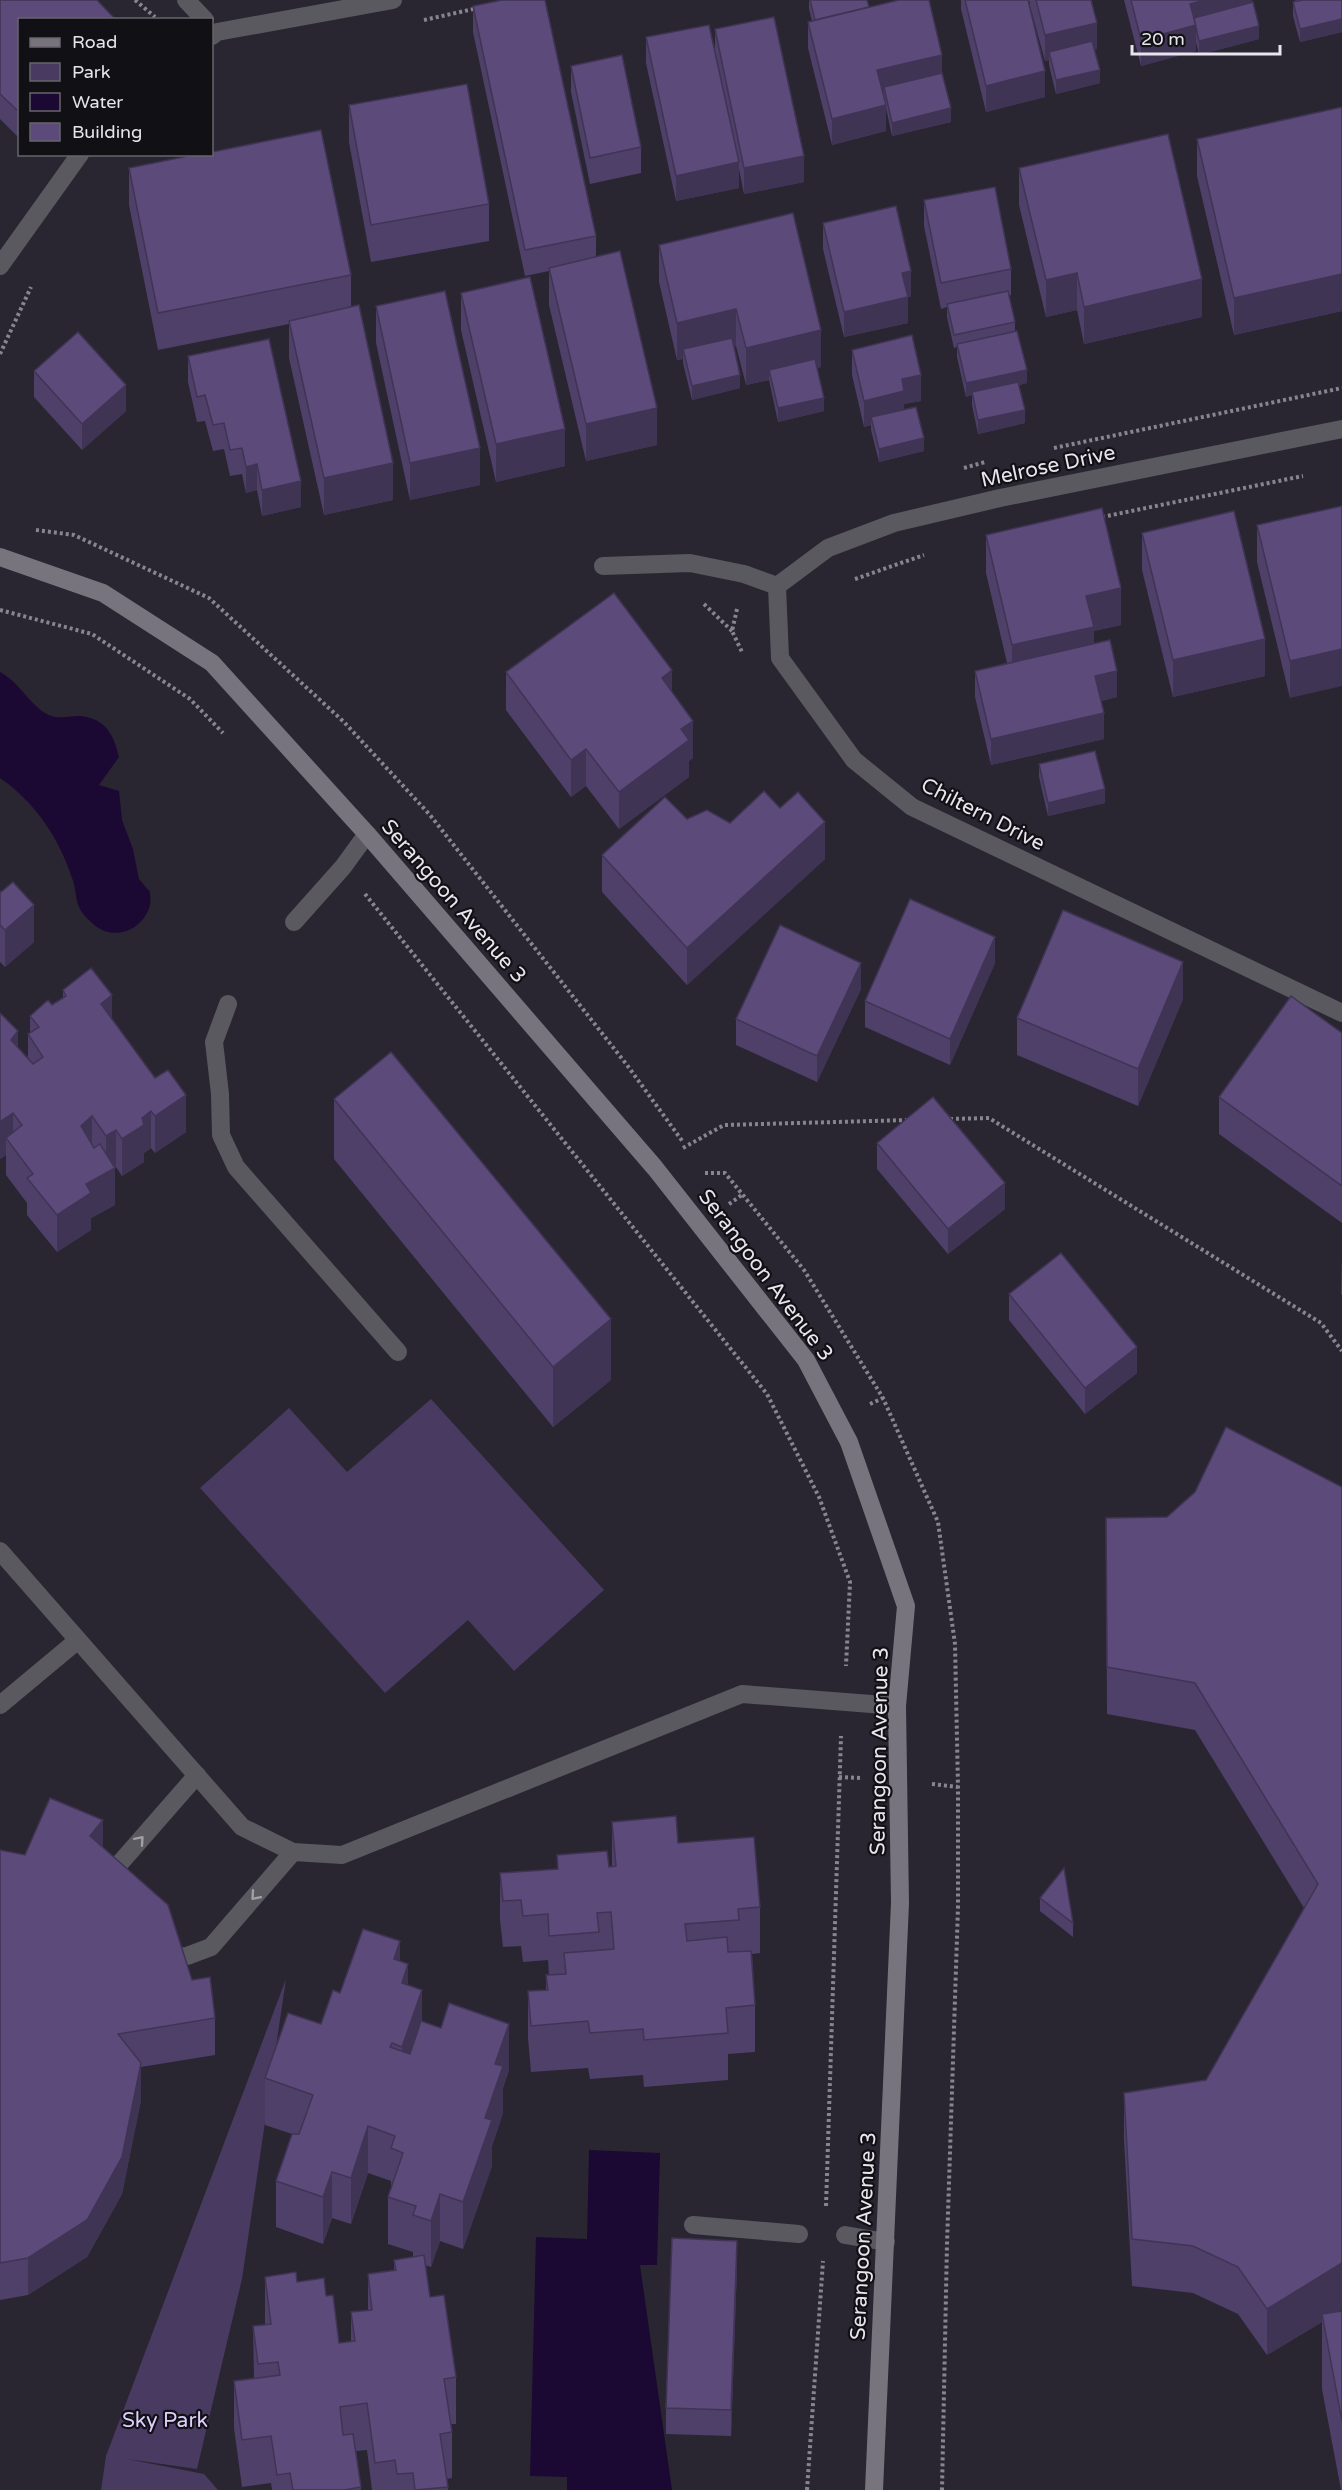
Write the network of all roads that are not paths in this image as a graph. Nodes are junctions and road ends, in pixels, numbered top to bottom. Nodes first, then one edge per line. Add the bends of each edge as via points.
1 (186, 0) edge
2 (393, 0) edge
3 (202, 18) edge
4 (213, 28) edge
5 (79, 156) edge
6 (0, 266) edge
7 (1342, 429) edge
8 (0, 557) edge
9 (603, 566) dead end
10 (777, 586) junction
11 (367, 834) junction
12 (294, 922) dead end
13 (228, 1004) dead end
14 (1342, 1013) edge
15 (398, 1352) dead end
16 (0, 1551) edge
17 (78, 1640) junction
18 (0, 1705) edge
19 (897, 1706) junction
20 (197, 1775) junction
21 (293, 1852) junction
22 (109, 1888) edge
23 (172, 1957) edge
24 (693, 2225) dead end
25 (799, 2234) dead end
26 (845, 2235) dead end
27 (886, 2242) junction
28 (874, 2490) edge

1 - 3 street
2 - 4 street
5 - 6 street
7 - 10 street, Melrose Drive via 894,523 828,548
8 - 11 street, Serangoon Avenue 3 via 103,593 212,663
9 - 10 street via 690,563 744,574
10 - 14 street, Chiltern Drive via 780,658 854,760 912,807
11 - 12 street
11 - 19 street, Serangoon Avenue 3 via 655,1168 806,1360 849,1442 906,1606
13 - 15 street via 214,1042 221,1134 236,1167
16 - 17 street
17 - 18 street
17 - 20 street
19 - 21 street via 742,1694 342,1855
19 - 27 street, Serangoon Avenue 3 via 900,1903
20 - 21 street via 242,1827
22 -> 20 street via 114,1870
21 -> 23 street via 211,1947
24 - 25 street
26 - 27 street
27 - 28 street, Serangoon Avenue 3

